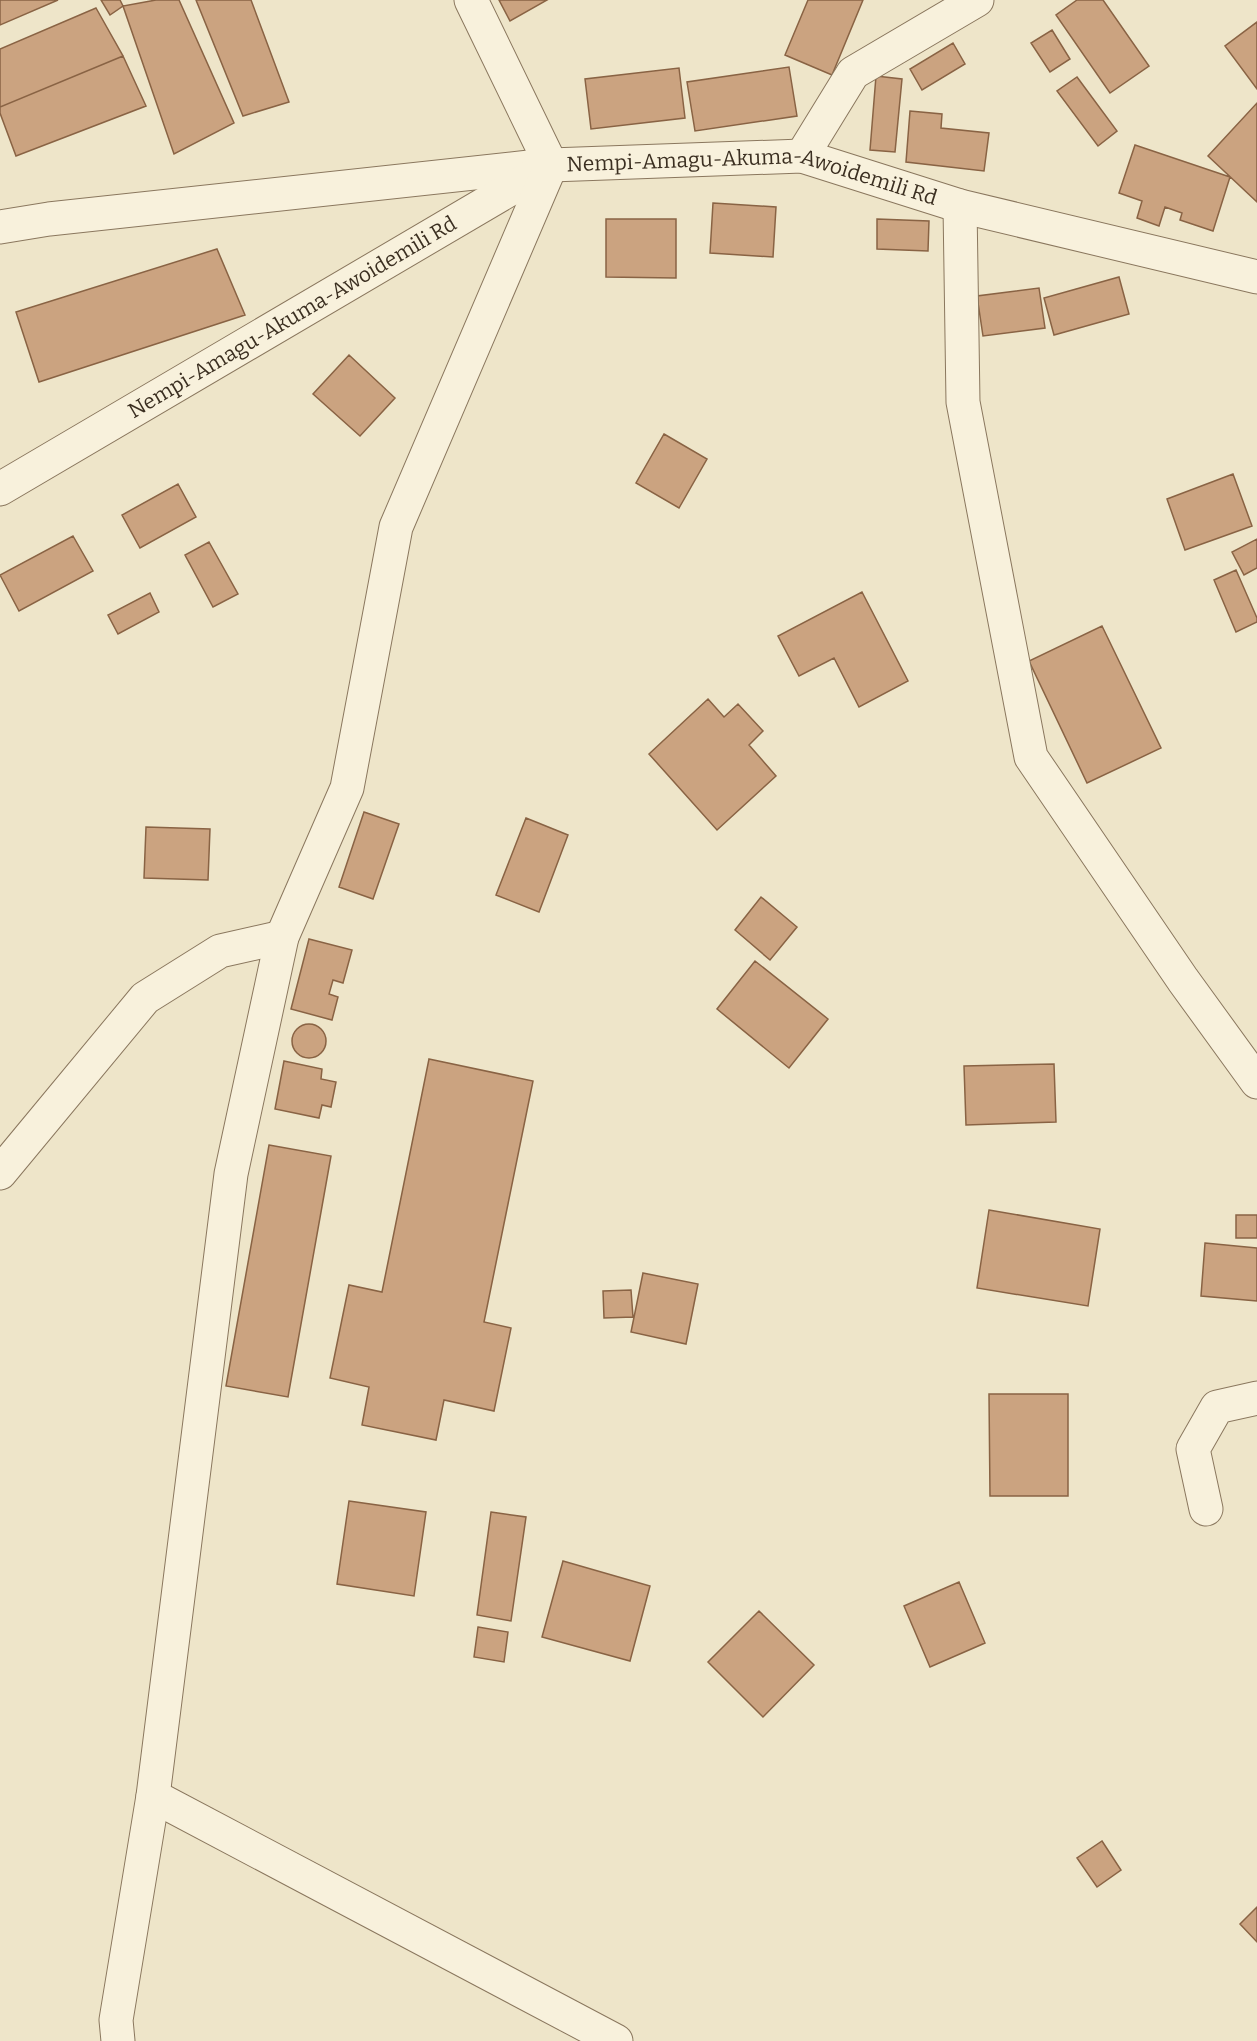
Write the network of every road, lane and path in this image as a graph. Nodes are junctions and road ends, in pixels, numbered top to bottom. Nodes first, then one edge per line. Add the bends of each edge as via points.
1 (471, 0) edge
2 (977, 0) edge
3 (802, 156) junction
4 (551, 165) junction
5 (960, 206) junction
6 (0, 227) edge
7 (1257, 277) edge
8 (0, 489) edge
9 (282, 937) junction
10 (1257, 1082) edge
11 (0, 1173) edge
12 (1257, 1398) edge
13 (1206, 1509) dead end
14 (153, 1796) junction
15 (118, 2041) edge
16 (616, 2041) edge

1 - 4 street
2 - 3 street via 853,74
3 - 4 street, Nempi-Amagu-Akuma-Awoidemili Rd
3 - 5 street, Nempi-Amagu-Akuma-Awoidemili Rd
4 - 6 street
4 - 8 street, Nempi-Amagu-Akuma-Awoidemili Rd
4 - 9 street via 396,527 347,788
5 - 7 street, Nempi-Amagu-Akuma-Awoidemili Rd
5 - 10 street via 963,402 1031,757
9 - 11 street via 220,951 145,998
9 - 14 street via 231,1174
12 - 13 street via 1218,1407 1193,1449
14 - 15 street via 116,2020
14 - 16 street

